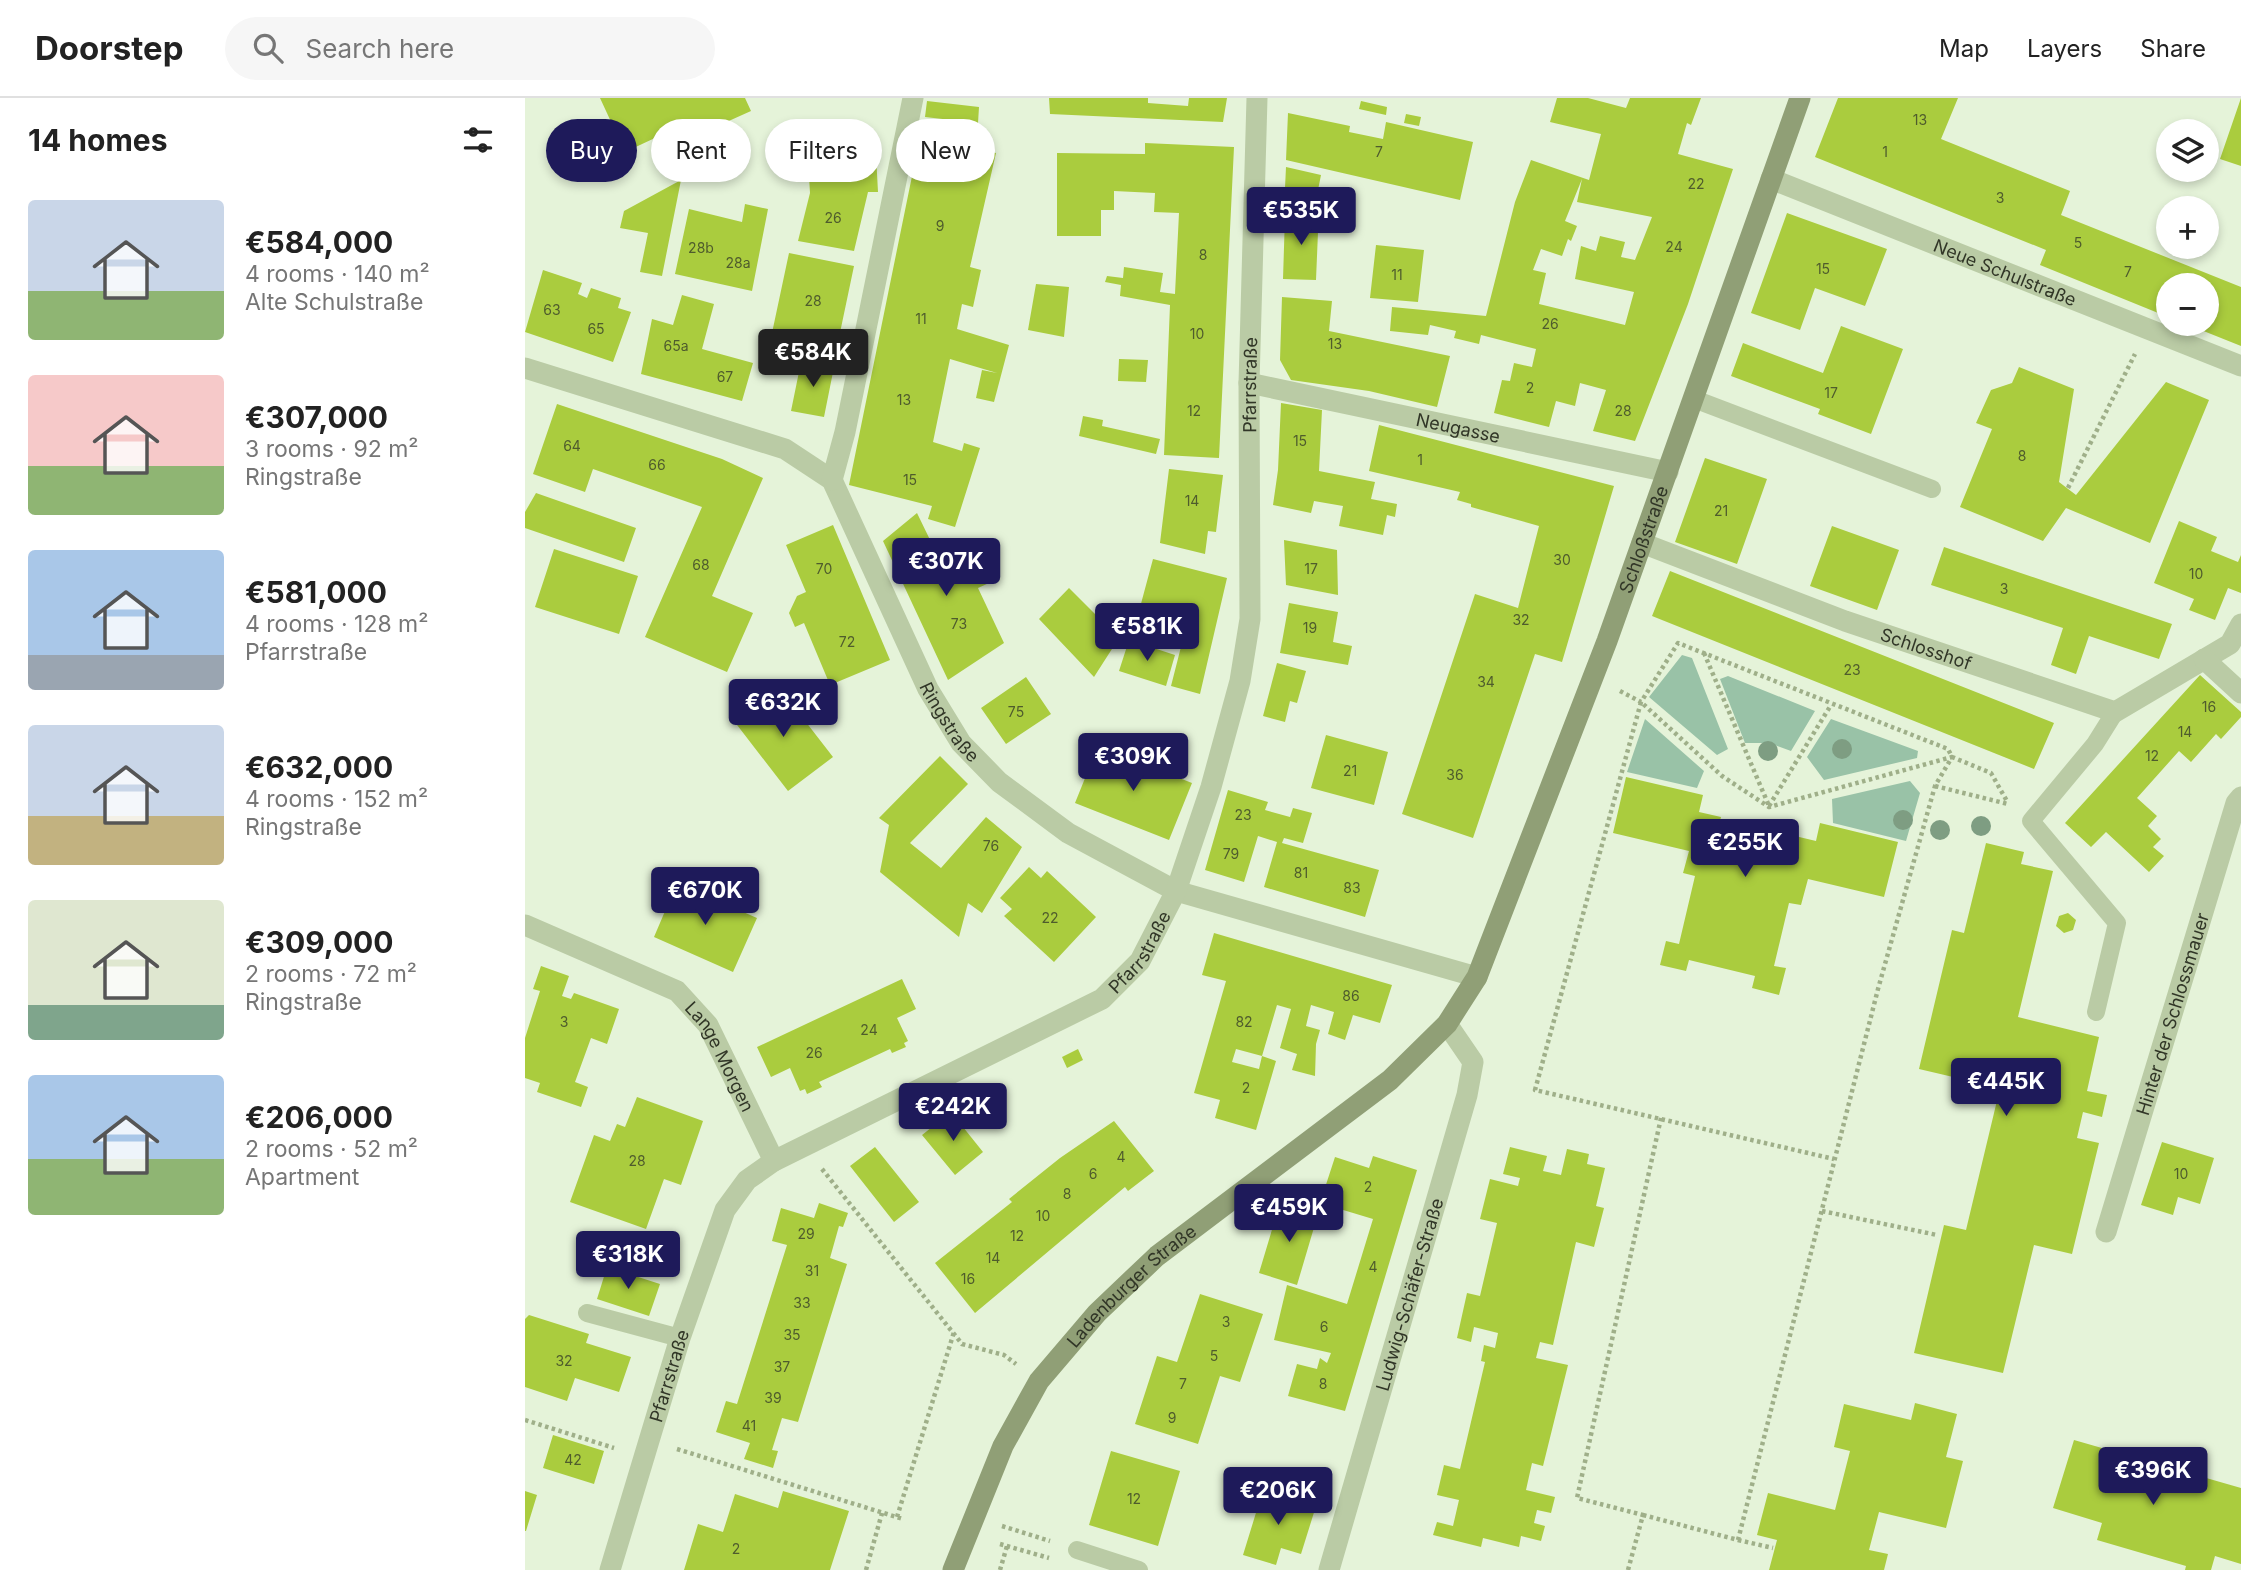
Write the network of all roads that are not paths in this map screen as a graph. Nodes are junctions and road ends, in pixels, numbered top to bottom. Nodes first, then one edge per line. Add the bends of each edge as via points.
1 (913, 98) edge
2 (1257, 98) edge
3 (1800, 98) edge
4 (1771, 179) junction
5 (2241, 366) edge
6 (525, 368) edge
7 (1249, 383) junction
8 (1694, 399) junction
9 (1668, 472) junction
10 (832, 480) junction
11 (1931, 489) dead end
12 (1642, 543) junction
13 (2241, 624) edge
14 (2204, 659) junction
15 (2241, 693) edge
16 (2115, 712) junction
17 (2241, 797) edge
18 (1176, 891) junction
19 (525, 925) edge
20 (1477, 977) junction
21 (2096, 1012) dead end
22 (1447, 1024) junction
23 (774, 1161) junction
24 (2106, 1232) dead end
25 (587, 1313) dead end
26 (680, 1338) junction
27 (1077, 1550) road end
28 (610, 1570) edge
29 (953, 1570) edge
30 (1139, 1570) edge
31 (1329, 1570) edge

1 - 10 street
2 - 7 street, Pfarrstraße
3 - 4 main road, Schloßstraße
4 - 5 street, Neue Schulstraße
4 - 8 main road, Schloßstraße
6 - 10 street via 785,449
7 - 9 street, Neugasse
7 - 18 street, Pfarrstraße via 1250,619 1240,681
8 - 9 main road, Schloßstraße
8 - 11 lane
9 - 12 main road, Schloßstraße
10 - 18 street, Ringstraße via 928,689 961,743 999,782 1068,833
12 - 16 street, Schlosshof via 1845,621
12 - 20 main road, Schloßstraße
13 - 14 street via 2230,644
14 - 15 street
14 - 16 street
16 - 21 lane via 2095,744 2031,821 2117,923
17 - 24 street, Hinter der Schlossmauer
18 - 20 street, Ringstraße
18 - 23 street, Pfarrstraße via 1140,961 1102,999
19 - 23 street, Lange Morgen via 677,991 708,1025
20 - 22 main road, Ladenburger Straße
22 - 29 main road, Ladenburger Straße via 1390,1080 1157,1256 1097,1312 1039,1381 1003,1446
22 - 31 street, Ludwig-Schäfer-Straße via 1473,1062 1467,1095
23 - 26 street, Pfarrstraße via 747,1180 725,1210
25 - 26 lane
26 - 28 street, Pfarrstraße
27 - 30 lane

